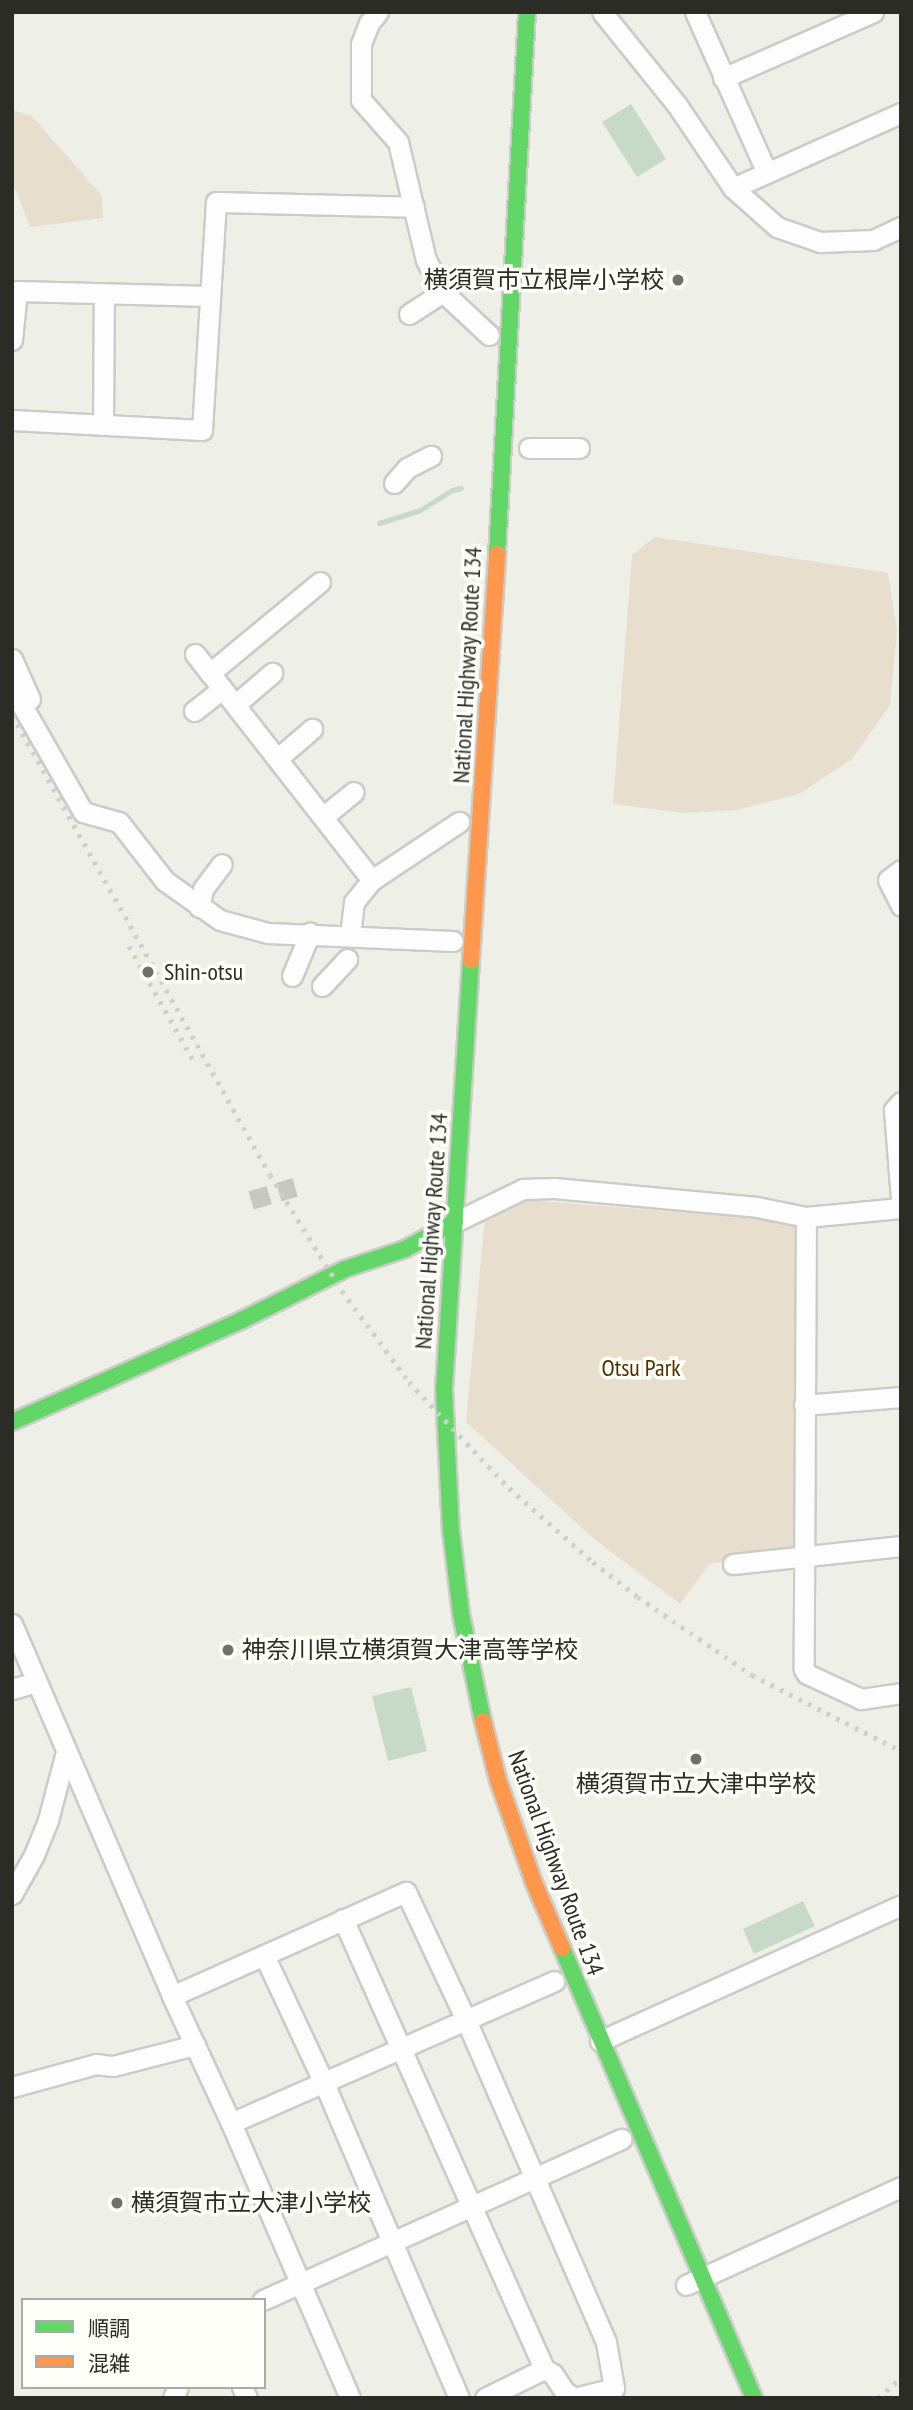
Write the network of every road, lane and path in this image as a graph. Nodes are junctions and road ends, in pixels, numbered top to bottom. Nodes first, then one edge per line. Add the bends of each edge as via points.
1 (379, 12) edge
2 (527, 12) edge
3 (602, 12) edge
4 (695, 12) edge
5 (873, 12) edge
6 (723, 78) junction
7 (901, 113) edge
8 (766, 173) junction
9 (733, 188) junction
10 (414, 207) junction
11 (901, 228) edge
12 (443, 292) junction
13 (104, 294) junction
14 (210, 296) junction
15 (491, 309) dead end
16 (409, 314) dead end
17 (12, 340) edge
18 (489, 342) joint
19 (12, 420) edge
20 (103, 425) junction
21 (529, 448) dead end
22 (579, 448) dead end
23 (431, 456) dead end
24 (394, 483) dead end
25 (320, 582) dead end
26 (194, 654) dead end
27 (12, 659) edge
28 (272, 673) dead end
29 (216, 681) junction
30 (12, 688) edge
31 (236, 704) junction
32 (194, 711) dead end
33 (31, 720) junction
34 (12, 729) edge
35 (312, 729) dead end
36 (278, 758) junction
37 (354, 792) dead end
38 (460, 815) joint
39 (324, 816) junction
40 (458, 849) dead end
41 (222, 864) dead end
42 (901, 870) edge
43 (372, 880) junction
44 (901, 906) edge
45 (199, 907) junction
46 (310, 933) junction
47 (350, 935) junction
48 (453, 941) dead end
49 (347, 959) dead end
50 (292, 976) dead end
51 (322, 986) dead end
52 (901, 1102) edge
53 (901, 1198) edge
54 (437, 1208) dead end
55 (901, 1208) edge
56 (806, 1217) junction
57 (455, 1222) junction
58 (435, 1239) junction
59 (901, 1397) edge
60 (804, 1405) junction
61 (12, 1422) edge
62 (901, 1546) edge
63 (804, 1556) junction
64 (733, 1564) dead end
65 (12, 1624) edge
66 (36, 1682) junction
67 (12, 1689) edge
68 (901, 1693) edge
69 (66, 1752) junction
70 (12, 1894) edge
71 (901, 1905) edge
72 (342, 1919) junction
73 (264, 1955) junction
74 (554, 1981) dead end
75 (172, 1996) junction
76 (466, 2020) junction
77 (600, 2040) junction
78 (195, 2045) junction
79 (401, 2049) junction
80 (324, 2082) junction
81 (12, 2087) edge
82 (231, 2123) junction
83 (622, 2139) dead end
84 (535, 2178) junction
85 (901, 2187) edge
86 (471, 2206) junction
87 (392, 2242) junction
88 (690, 2283) junction
89 (300, 2284) junction
90 (266, 2299) edge
91 (544, 2369) junction
92 (350, 2398) edge
93 (459, 2398) edge
94 (485, 2398) edge
95 (574, 2398) edge
96 (754, 2398) edge

1 - 10 street via 361,44 361,100 398,142
2 - 57 main road, National Highway Route 134
3 - 9 street via 677,105
4 - 6 street
5 - 6 street
6 - 8 street
7 - 8 street
8 - 9 street
9 - 11 street via 777,227 820,242 873,240
10 - 12 street via 426,260
10 - 14 street via 216,202
12 - 16 street
12 - 18 street
13 - 14 street
13 - 17 street via 17,291
13 - 20 street
14 - 20 street via 202,430
15 - 18 main road
19 - 20 street
21 - 22 street
23 - 24 street via 407,468
25 - 29 street
26 - 29 street
27 - 33 street via 36,713
28 - 31 street
29 - 31 street
29 - 32 street
30 - 33 street
31 - 36 street
33 - 34 street
33 - 45 street via 83,812 119,821 165,881
35 - 36 street
36 - 39 street
37 - 39 street
38 - 40 main road
38 - 43 street
39 - 43 street
41 - 45 street via 203,890
42 - 44 street via 888,880
43 - 47 street via 354,902
45 - 46 street via 220,920 268,933
46 - 47 street
46 - 50 street
47 - 48 street
49 - 51 street
52 - 53 street via 894,1110
54 - 58 main road, National Highway Route 134
55 - 56 street
56 - 57 street via 757,1207 554,1188 523,1189
56 - 60 street
57 - 58 main road
57 - 77 main road, National Highway Route 134 via 444,1389 451,1530 461,1614 498,1780 534,1883
58 - 61 main road via 334,1273 254,1315
59 - 60 street
60 - 63 street
62 - 63 street
63 - 64 street
63 - 68 street via 802,1656 807,1674 861,1699
65 - 66 street
66 - 67 street
66 - 69 street
69 - 70 street via 48,1820
69 - 75 street
71 - 77 street
72 - 73 street
72 - 76 street via 406,1892
72 - 79 street
73 - 75 street
73 - 80 street
74 - 76 street
75 - 78 street
76 - 79 street
76 - 84 street
77 - 88 main road, National Highway Route 134
78 - 81 street via 113,2066 96,2064
78 - 82 street
79 - 80 street
79 - 86 street
80 - 82 street
80 - 87 street
82 - 89 street
83 - 84 street
84 - 86 street
84 - 95 street via 606,2342 614,2388
85 - 88 street
86 - 87 street
86 - 91 street
87 - 89 street
87 - 93 street
88 - 96 main road, National Highway Route 134
89 - 90 street
89 - 92 street
91 - 94 street
91 - 95 street

